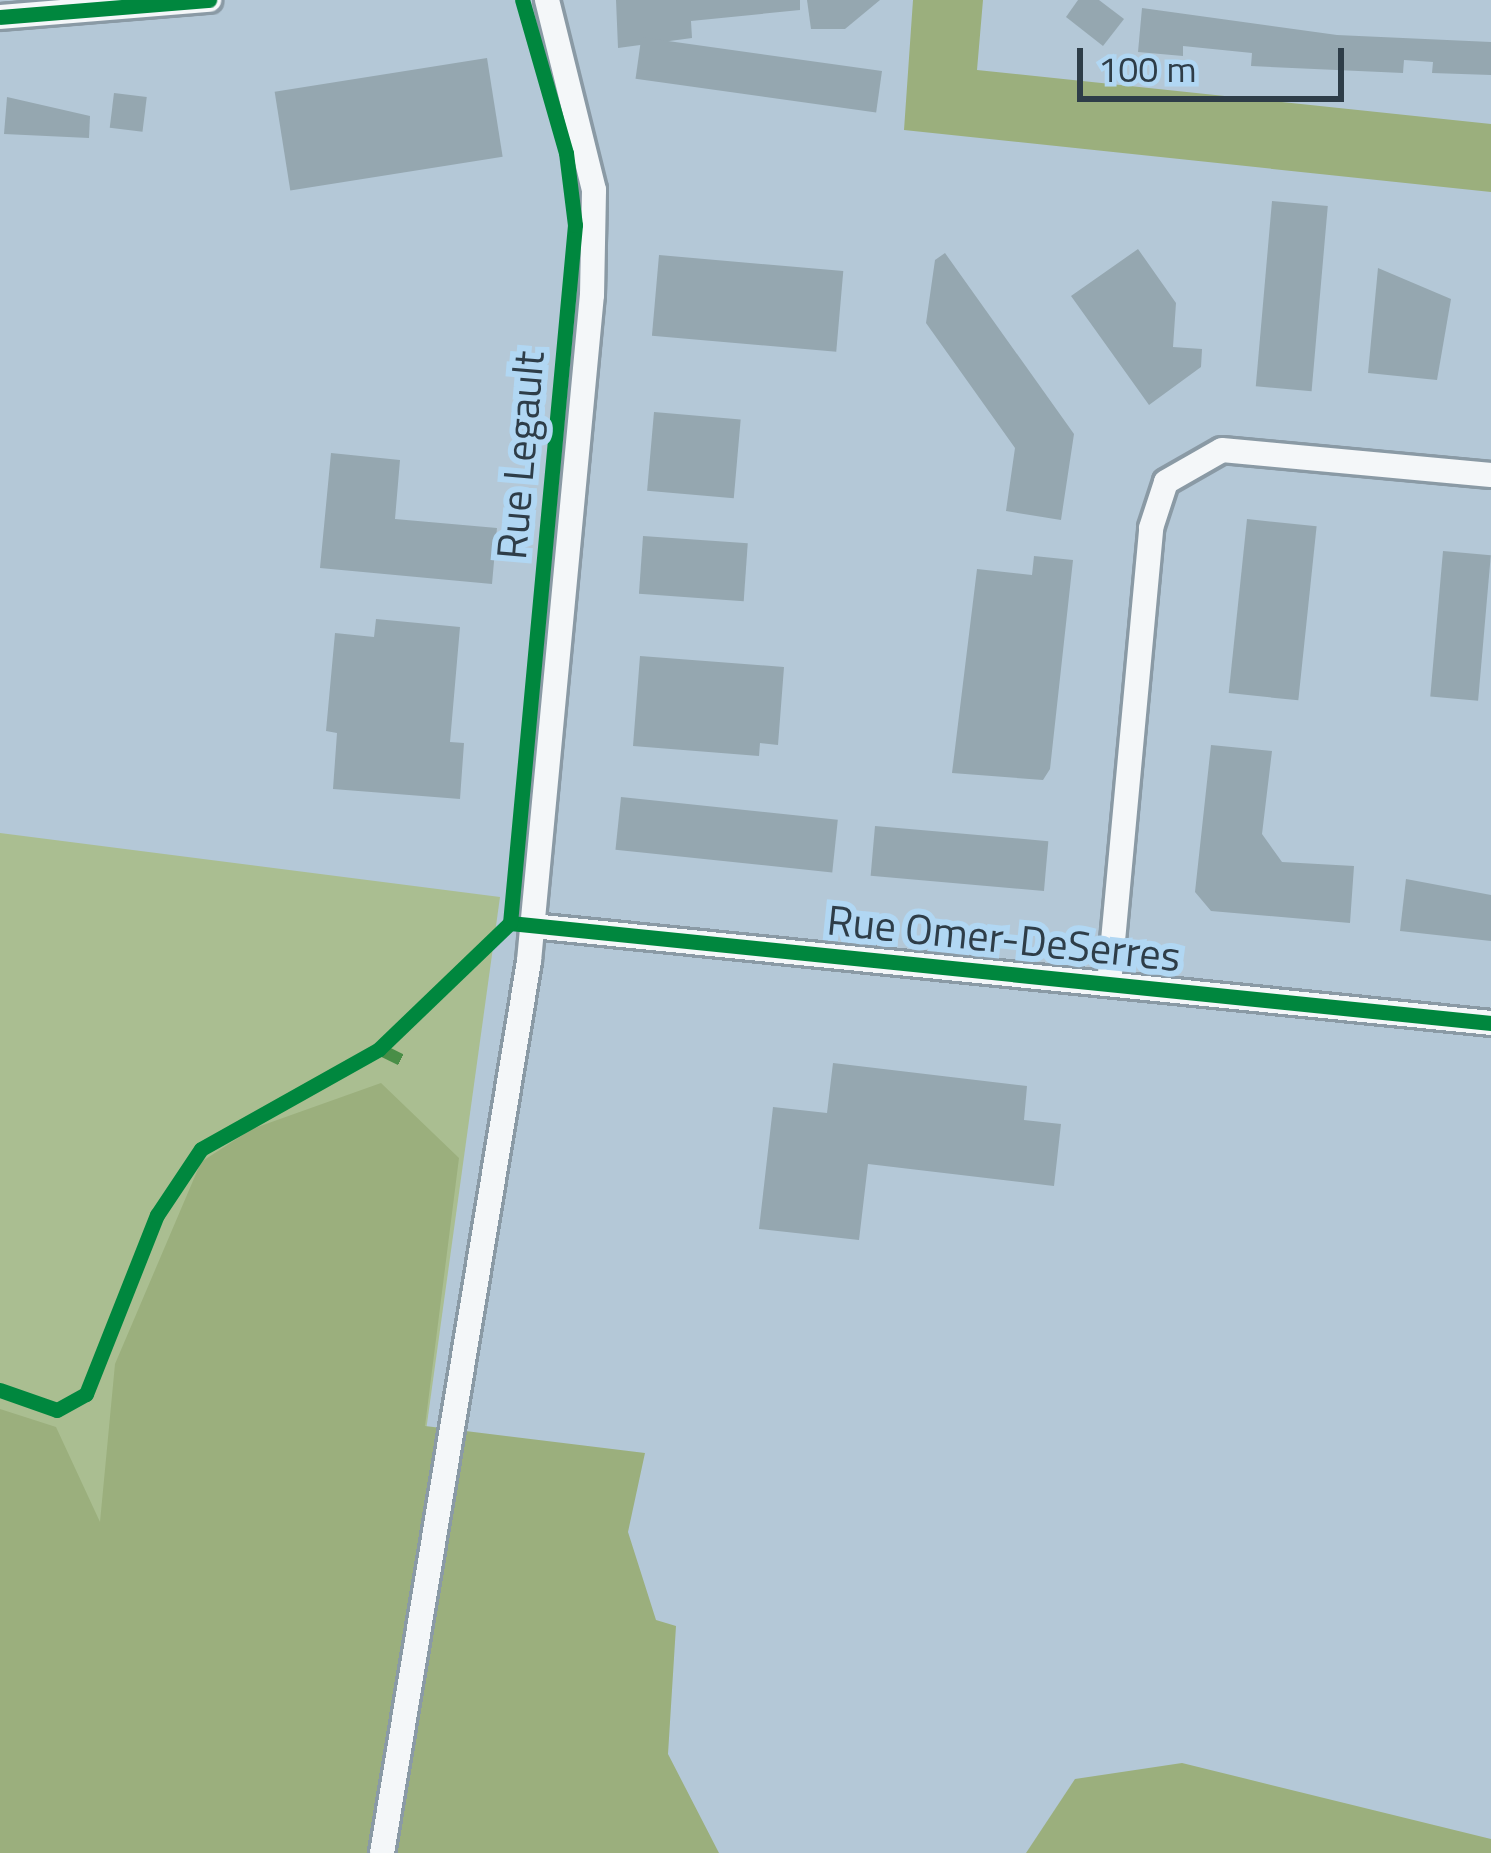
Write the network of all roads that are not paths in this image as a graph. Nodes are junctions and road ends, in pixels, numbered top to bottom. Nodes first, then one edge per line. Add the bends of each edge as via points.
1 (548, 0) edge
2 (195, 1) edge
3 (0, 17) edge
4 (1491, 475) edge
5 (532, 926) junction
6 (1109, 984) junction
7 (1491, 1023) edge
8 (382, 1853) edge

1 - 5 street, Rue Legault via 596,213
2 - 3 street
4 - 6 street via 1232,450 1198,457 1166,482 1151,528
5 - 6 street, Rue Omer-DeSerres
5 - 8 street
6 - 7 street, Rue Omer-DeSerres

